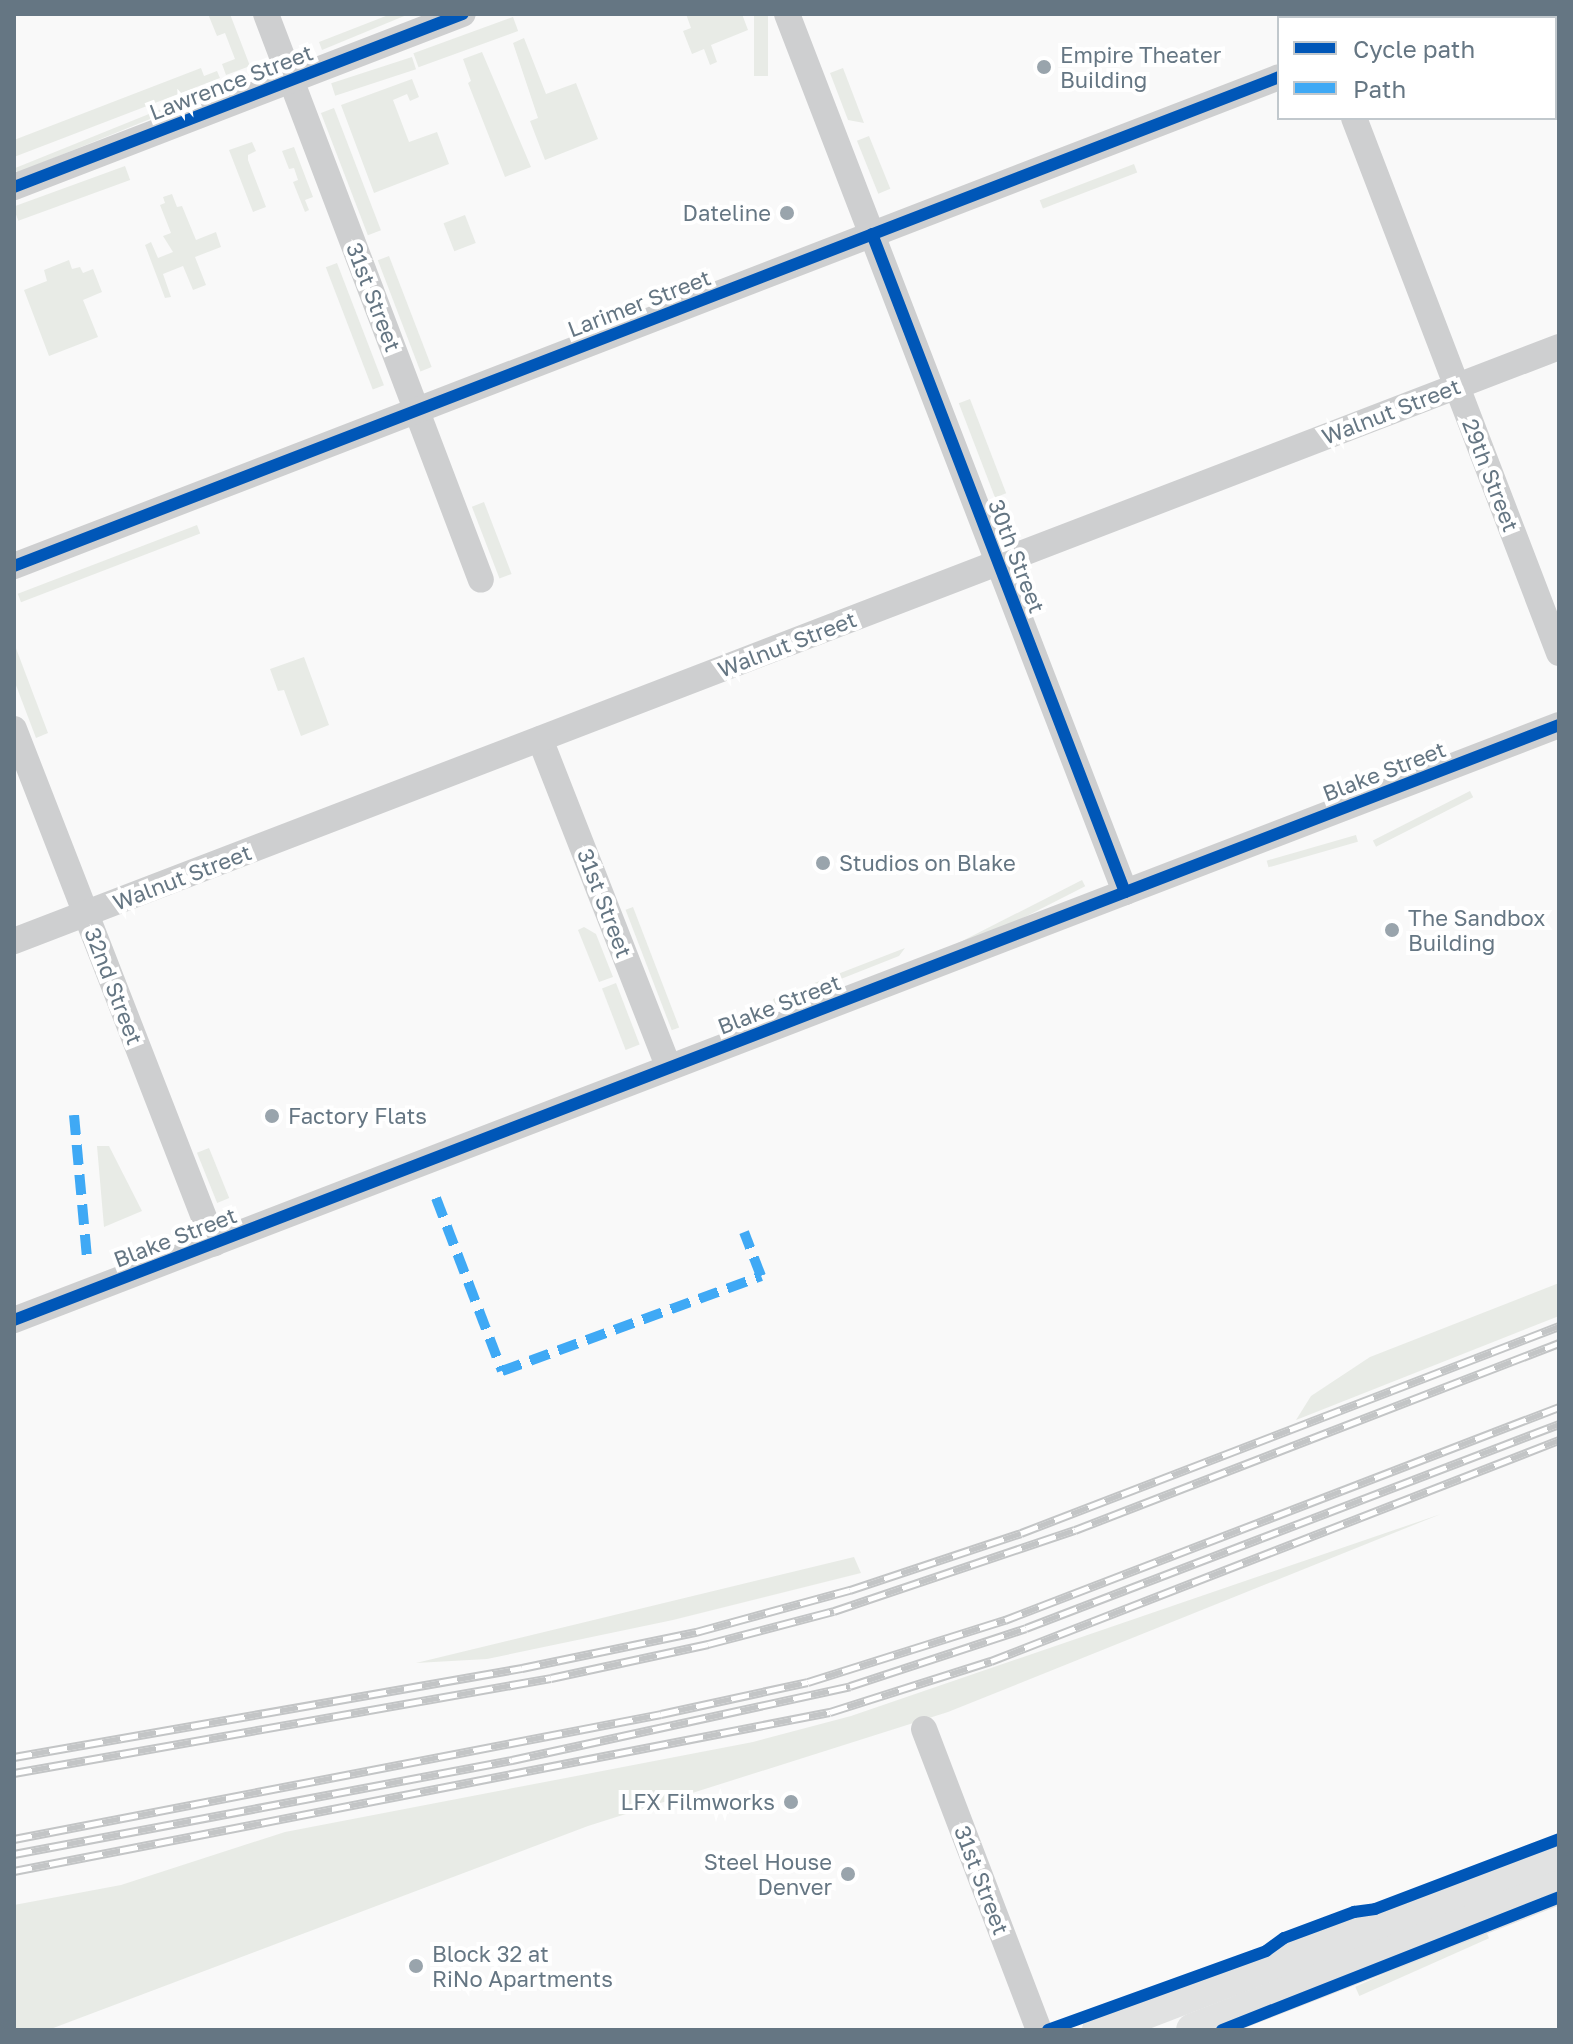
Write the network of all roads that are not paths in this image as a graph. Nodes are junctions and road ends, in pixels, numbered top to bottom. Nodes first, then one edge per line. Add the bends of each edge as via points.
1 (266, 14) edge
2 (463, 14) edge
3 (787, 14) edge
4 (1277, 78) edge
5 (292, 80) junction
6 (1355, 120) edge
7 (14, 187) edge
8 (872, 234) junction
9 (1559, 347) edge
10 (1457, 386) junction
11 (417, 410) junction
12 (998, 563) junction
13 (14, 566) edge
14 (481, 580) dead end
15 (1559, 653) edge
16 (1559, 725) edge
17 (14, 729) edge
18 (540, 739) junction
19 (1125, 892) junction
20 (85, 914) junction
21 (14, 941) edge
22 (669, 1068) junction
23 (214, 1243) junction
24 (14, 1320) edge
25 (924, 1729) dead end
26 (1559, 1853) edge
27 (1559, 1887) edge
28 (1039, 2030) edge
29 (1099, 2030) edge
30 (1193, 2030) edge

1 - 5 street, 31st Street
2 - 5 street, Lawrence Street
3 - 8 street, 30th Street
4 - 8 street, Larimer Street
5 - 7 street, Lawrence Street
5 - 11 street, 31st Street
6 - 10 street, 29th Street
8 - 11 street, Larimer Street
8 - 12 street, 30th Street
9 - 10 street, Walnut Street
10 - 12 street, Walnut Street
10 - 15 street, 29th Street
11 - 13 street, Larimer Street
11 - 14 street, 31st Street
12 - 18 street, Walnut Street
12 - 19 street, 30th Street
16 - 19 street, Blake Street
17 - 20 street, 32nd Street
18 - 20 street, Walnut Street
18 - 22 street, 31st Street
19 - 22 street, Blake Street
20 - 21 street, Walnut Street
20 - 23 street, 32nd Street
22 - 23 street, Blake Street
23 - 24 street, Blake Street
25 - 28 street, 31st Street
26 - 29 main road
27 - 30 main road

